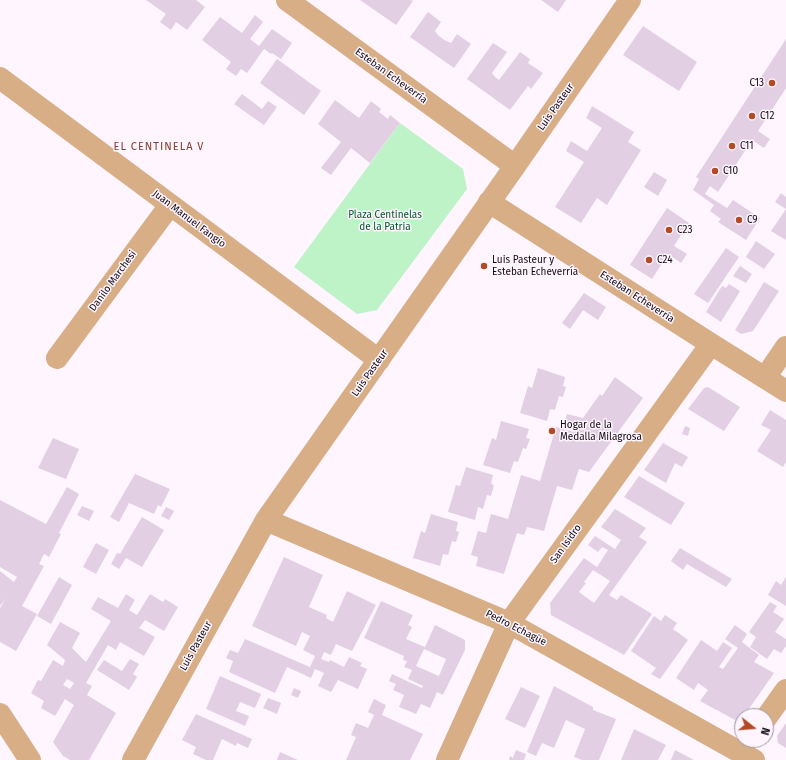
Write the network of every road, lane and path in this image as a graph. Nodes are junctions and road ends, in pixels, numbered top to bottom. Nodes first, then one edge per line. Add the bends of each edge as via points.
1 (287, 0) edge
2 (630, 0) edge
3 (0, 78) edge
4 (515, 166) junction
5 (489, 202) junction
6 (170, 205) junction
7 (711, 344) junction
8 (786, 347) edge
9 (57, 358) dead end
10 (379, 360) junction
11 (765, 378) junction
12 (786, 391) edge
13 (266, 520) junction
14 (509, 622) junction
15 (786, 690) edge
16 (773, 708) edge
17 (0, 714) edge
18 (746, 753) edge
19 (30, 760) edge
20 (134, 760) edge
21 (447, 760) edge

1 - 4 street, Esteban Echeverría
2 - 4 street, Luis Pasteur
3 - 6 street, Juan Manuel Fangio
4 - 5 street, Luis Pasteur
5 - 7 street, Esteban Echeverría
5 - 10 street, Luis Pasteur
6 - 9 street, Danilo Marchesi
6 - 10 street, Juan Manuel Fangio
7 - 11 street, Esteban Echeverría
7 - 14 street, San Isidro
8 - 11 street
10 - 13 street, Luis Pasteur
11 - 12 street, Esteban Echeverría
13 - 14 street, Pedro Echagüe
13 - 20 street, Luis Pasteur
14 - 18 street, Pedro Echagüe
14 - 21 street, San Isidro
15 - 16 street
17 - 19 street

